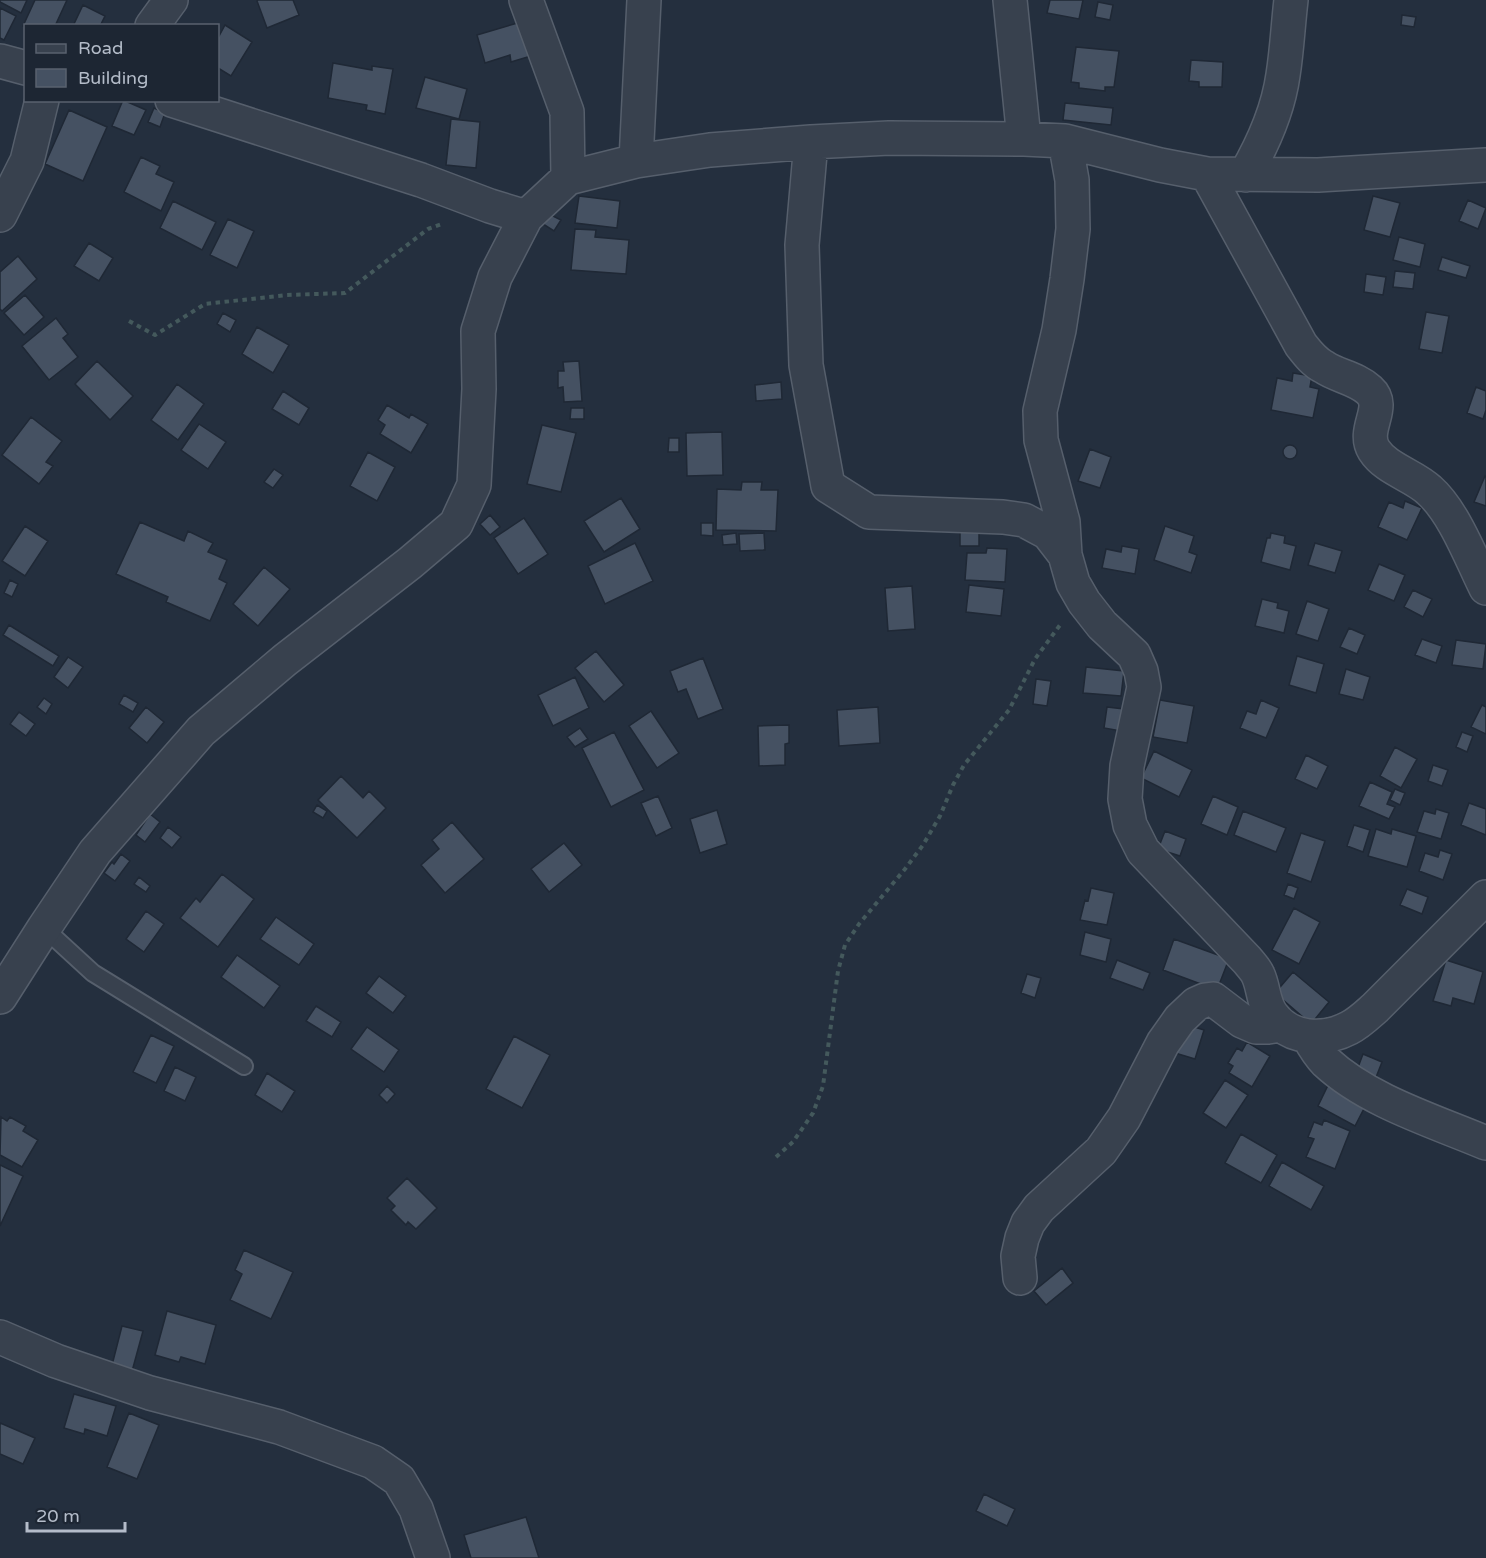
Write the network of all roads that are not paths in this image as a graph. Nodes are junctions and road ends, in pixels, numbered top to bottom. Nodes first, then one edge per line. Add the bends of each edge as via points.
1 (171, 0) edge
2 (526, 0) edge
3 (644, 0) edge
4 (1010, 0) edge
5 (1291, 0) edge
6 (153, 24) edge
7 (0, 62) edge
8 (24, 68) edge
9 (42, 102) edge
10 (178, 102) edge
11 (1024, 139) junction
12 (811, 141) junction
13 (1065, 141) junction
14 (636, 161) junction
15 (1486, 165) edge
16 (1207, 174) junction
17 (1245, 175) junction
18 (568, 178) junction
19 (0, 215) edge
20 (526, 217) junction
21 (1065, 555) junction
22 (1486, 588) edge
23 (1486, 897) edge
24 (44, 928) junction
25 (0, 997) edge
26 (1294, 1030) junction
27 (244, 1066) dead end
28 (1486, 1143) edge
29 (1020, 1278) dead end
30 (0, 1337) edge
31 (433, 1558) edge

1 - 6 street
2 - 18 street via 567,112
3 - 14 street
4 - 11 street
5 - 17 street via 1283,77 1275,108 1259,152
7 - 8 street
9 - 19 street via 27,160
10 - 20 street
11 - 12 street
11 - 13 street
12 - 14 street
12 - 21 street via 802,245 806,365 828,486 869,512 1024,520 1048,533
13 - 16 street
13 - 21 street via 1072,180 1073,229 1059,330 1040,411 1041,440 1063,522
14 - 18 street
15 - 17 street via 1318,176
16 - 17 street
16 - 22 street via 1301,345 1324,368 1360,384 1375,397 1370,441 1375,452 1428,488 1440,501
18 - 20 street
20 - 24 street via 495,277 478,331 474,485 456,524 201,731 95,852
21 - 26 street via 1073,584 1084,602 1134,655 1141,671 1144,687 1127,766 1125,799 1130,825 1143,851 1258,974 1271,1014
23 - 26 street via 1361,1020 1327,1036
24 - 25 street
24 - 27 lane via 93,973
26 - 28 street via 1351,1082
26 - 29 street via 1256,1027 1213,999 1196,1004 1179,1019 1113,1135 1028,1223 1018,1256
30 - 31 street via 56,1362 150,1393 279,1426 373,1462 399,1480 416,1509

